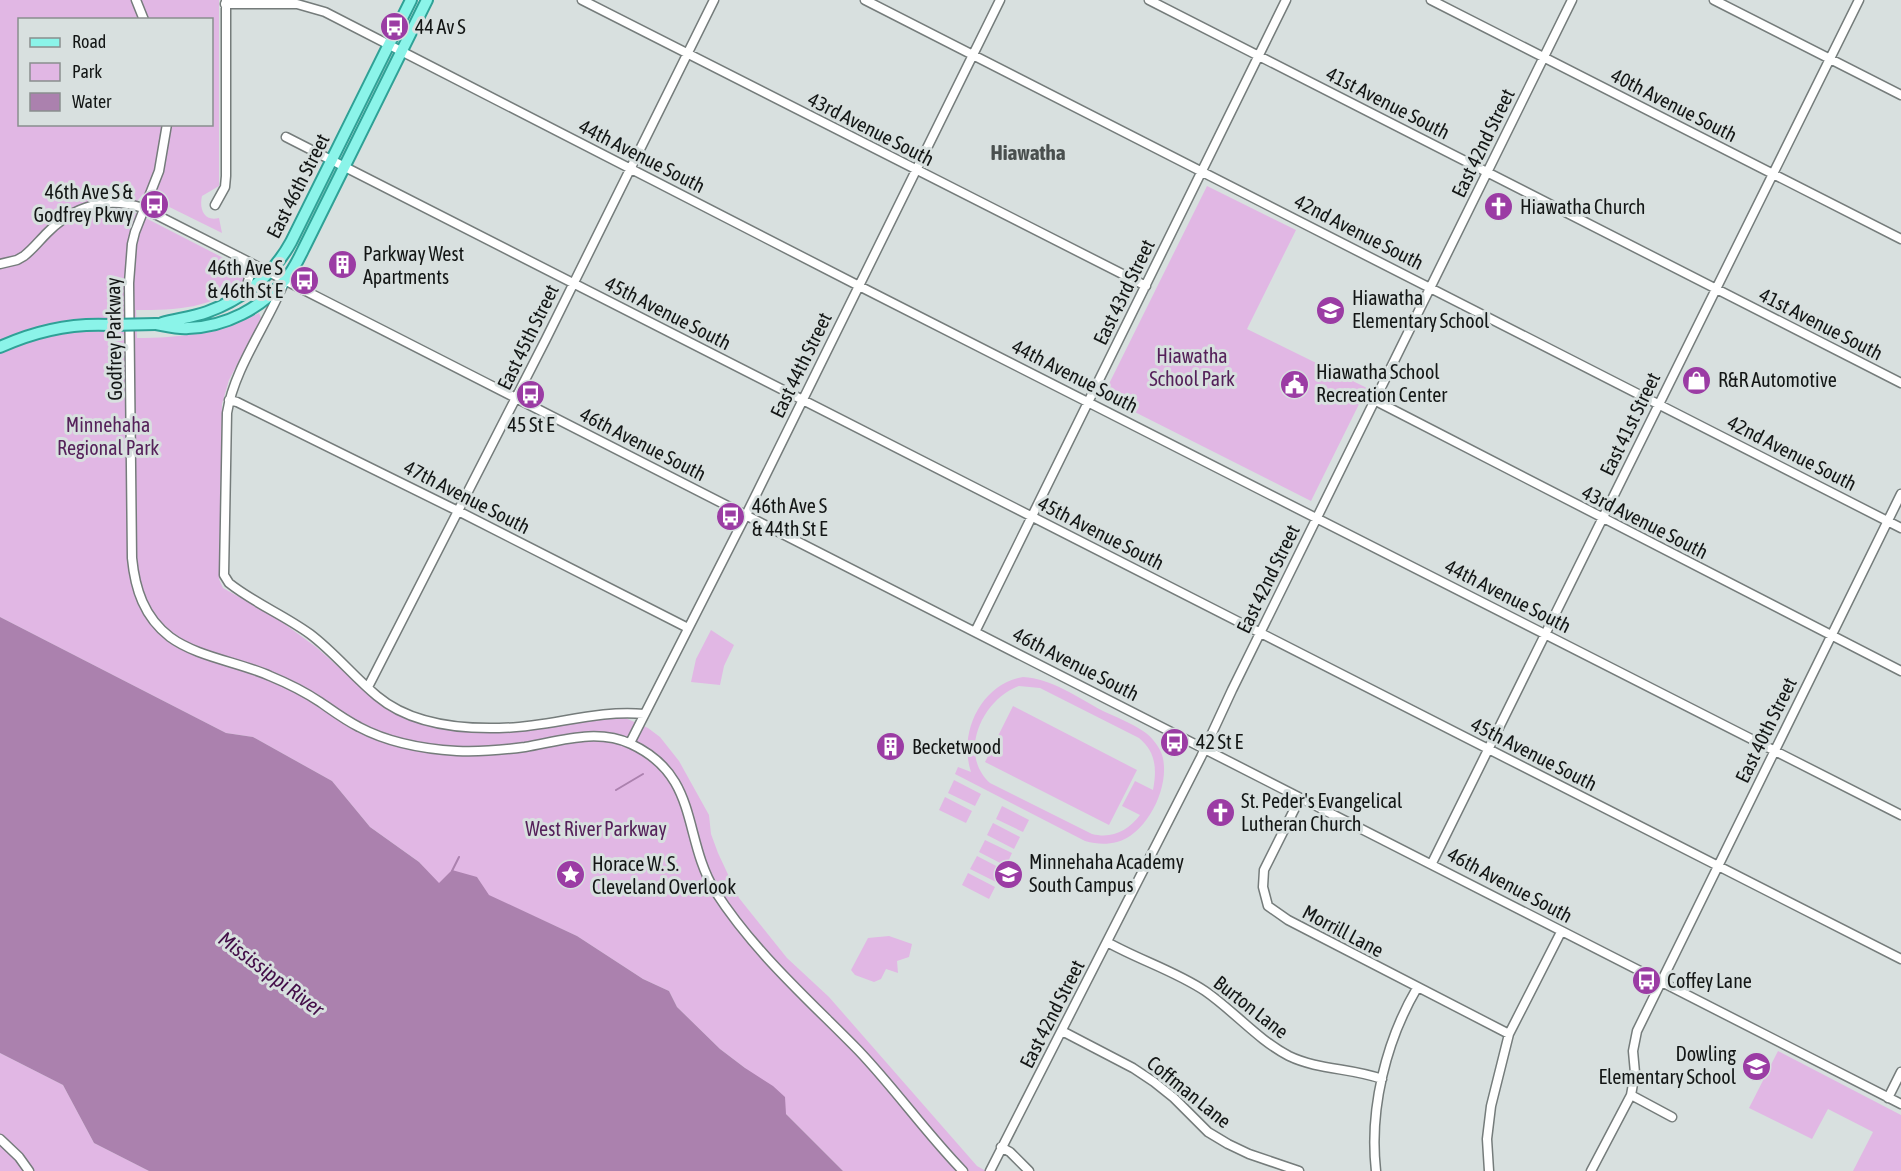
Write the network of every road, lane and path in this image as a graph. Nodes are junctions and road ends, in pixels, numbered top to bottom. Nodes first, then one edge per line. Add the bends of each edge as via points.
1 (136, 0) edge
2 (411, 0) edge
3 (427, 0) edge
4 (582, 0) edge
5 (714, 0) edge
6 (865, 0) edge
7 (1000, 0) edge
8 (1149, 0) edge
9 (1287, 0) edge
10 (1431, 0) edge
11 (1572, 0) edge
12 (1714, 0) edge
13 (1859, 0) edge
14 (225, 2) edge
15 (143, 18) edge
16 (388, 45) junction
17 (401, 52) junction
18 (687, 53) junction
19 (973, 55) junction
20 (1259, 56) junction
21 (1544, 57) junction
22 (1830, 58) junction
23 (1901, 95) edge
24 (167, 126) edge
25 (286, 137) dead end
26 (331, 160) junction
27 (344, 167) junction
28 (630, 168) junction
29 (915, 170) junction
30 (1202, 171) junction
31 (1487, 172) junction
32 (1773, 174) junction
33 (215, 205) dead end
34 (143, 208) junction
35 (1901, 239) edge
36 (237, 255) junction
37 (0, 264) edge
38 (270, 272) junction
39 (285, 280) junction
40 (573, 284) junction
41 (858, 286) junction
42 (1146, 286) junction
43 (1431, 287) junction
44 (1716, 288) junction
45 (245, 293) junction
46 (156, 324) junction
47 (0, 347) edge
48 (1901, 383) edge
49 (515, 399) junction
50 (803, 399) junction
51 (229, 400) junction
52 (1374, 400) junction
53 (1089, 401) junction
54 (1659, 404) junction
55 (1901, 494) edge
56 (458, 511) junction
57 (746, 515) junction
58 (1032, 516) junction
59 (1317, 517) junction
60 (1602, 519) junction
61 (1888, 521) junction
62 (1901, 528) edge
63 (688, 628) junction
64 (975, 632) junction
65 (1260, 633) junction
66 (1545, 634) junction
67 (1831, 636) junction
68 (1901, 671) edge
69 (368, 687) junction
70 (644, 714) junction
71 (630, 743) junction
72 (1206, 748) junction
73 (1488, 749) junction
74 (1774, 750) junction
75 (1300, 798) junction
76 (1901, 814) edge
77 (1432, 863) junction
78 (1718, 865) junction
79 (1561, 932) junction
80 (1107, 942) junction
81 (1901, 959) edge
82 (1660, 980) junction
83 (1417, 988) junction
84 (1062, 1031) junction
85 (1509, 1034) junction
86 (1901, 1072) edge
87 (1382, 1079) junction
88 (1631, 1095) junction
89 (1888, 1098) junction
90 (1901, 1104) edge
91 (1672, 1117) dead end
92 (0, 1139) edge
93 (1001, 1147) junction
94 (29, 1171) edge
95 (963, 1171) edge
96 (990, 1171) edge
97 (1029, 1171) edge
98 (1299, 1171) edge
99 (1376, 1171) edge
100 (1489, 1171) edge
101 (1591, 1171) edge

1 - 15 street
2 - 16 main road, East 46th Street
3 - 17 main road, East 46th Street
4 - 18 street, 43rd Avenue South
5 - 18 street, East 45th Street
6 - 19 street, 42nd Avenue South
7 - 19 street, East 44th Street
8 - 20 street, 41st Avenue South
9 - 20 street, East 43rd Street
10 - 21 street, 40th Avenue South
11 - 21 street, East 42nd Street
12 - 22 street
13 - 22 street, East 41st Street
14 - 16 street, 44th Avenue South via 311,7
14 - 33 street via 226,176
16 - 17 street, 44th Avenue South
16 - 26 main road, East 46th Street
17 - 27 main road, East 46th Street
17 - 28 street, 44th Avenue South
18 - 28 street, East 45th Street
18 - 29 street, 43rd Avenue South
19 - 29 street, East 44th Street
19 - 30 street, 42nd Avenue South
20 - 30 street, East 43rd Street
20 - 31 street, 41st Avenue South
21 - 31 street, East 42nd Street
21 - 32 street, 40th Avenue South
22 - 23 street
22 - 32 street, East 41st Street
24 - 34 street, Godfrey Parkway via 159,171
25 - 26 street, 45th Avenue South
26 - 27 street, 45th Avenue South
26 - 38 main road, East 46th Street via 285,253
27 - 39 main road, East 46th Street
27 - 40 street, 45th Avenue South
28 - 40 street, East 45th Street
28 - 41 street, 44th Avenue South
29 - 41 street, East 44th Street
29 - 42 street, 43rd Avenue South
30 - 42 street, East 43rd Street
30 - 43 street, 42nd Avenue South
31 - 43 street, East 42nd Street
31 - 44 street, 41st Avenue South
32 - 35 street, 40th Avenue South
32 - 44 street, East 41st Street
34 - 36 street, 46th Avenue South
34 - 37 street, 46th Avenue South via 117,202 77,211 64,218 24,256
34 - 71 street, Godfrey Parkway via 132,244 129,283 132,558 139,595 148,614 171,638 190,648 271,676 358,727 396,742 459,751 514,748 593,735
36 - 38 street, 46th Avenue South
36 - 45 street via 250,274
38 - 39 street, 46th Avenue South
38 - 45 main road, East 46th Street
39 - 46 main road, East 46th Street via 259,304 224,322 186,328
39 - 49 street, 46th Avenue South
39 - 51 street, East 46th Street
40 - 49 street, East 45th Street
40 - 50 street, 45th Avenue South
41 - 50 street, East 44th Street
41 - 53 street, 44th Avenue South
42 - 53 street, East 43rd Street
43 - 52 street, East 42nd Street
43 - 54 street, 42nd Avenue South
44 - 48 street, 41st Avenue South
44 - 54 street, East 41st Street
45 - 46 main road, East 46th Street via 205,313
46 - 47 main road, East 46th Street, bridge via 66,326
49 - 56 street, East 45th Street
49 - 57 street, 46th Avenue South
50 - 57 street, East 44th Street
50 - 58 street, 45th Avenue South
51 - 56 street, 47th Avenue South
51 - 69 street, East 46th Street via 224,574 236,589 312,636
52 - 59 street, East 42nd Street
52 - 60 street, 43rd Avenue South
53 - 58 street, East 43rd Street
53 - 59 street, 44th Avenue South
54 - 60 street, East 41st Street
54 - 61 street, 42nd Avenue South
55 - 61 street, East 40th Street
56 - 63 street, 47th Avenue South
56 - 69 street, East 45th Street
57 - 63 street, East 44th Street
57 - 64 street, 46th Avenue South
58 - 64 street, East 43rd Street
58 - 65 street, 45th Avenue South
59 - 65 street, East 42nd Street
59 - 66 street, 44th Avenue South
60 - 66 street, East 41st Street
60 - 67 street, 43rd Avenue South
61 - 62 street, 42nd Avenue South
61 - 67 street, East 40th Street
63 - 70 street, East 44th Street
64 - 72 street, 46th Avenue South
65 - 72 street, East 42nd Street
65 - 73 street, 45th Avenue South
66 - 73 street, East 41st Street
66 - 74 street, 44th Avenue South
67 - 68 street, 43rd Avenue South
67 - 74 street, East 40th Street
69 - 70 street, East 46th Street via 408,714 478,728
70 - 71 street, East 44th Street
71 - 95 street via 669,772 686,804 713,888 748,934 795,989 859,1051
72 - 75 street, 46th Avenue South
72 - 80 street, East 42nd Street
73 - 77 street, East 41st Street
73 - 78 street, 45th Avenue South
74 - 76 street, 44th Avenue South
74 - 78 street, East 40th Street
75 - 77 street, 46th Avenue South
75 - 83 street, Morrill Lane via 1264,870 1268,906
77 - 79 street, 46th Avenue South
78 - 81 street, 45th Avenue South
78 - 82 street, East 40th Street
79 - 82 street, 46th Avenue South
79 - 85 street
80 - 84 street, East 42nd Street
80 - 87 street, Burton Lane via 1204,991 1288,1056
82 - 88 street via 1637,1031
82 - 89 street, 46th Avenue South
83 - 85 street, Morrill Lane
83 - 87 street via 1403,1014
84 - 93 street, East 42nd Street
84 - 98 street, Coffman Lane via 1154,1082 1208,1132 1228,1144
85 - 100 street via 1491,1106 1487,1138
86 - 89 street
87 - 99 street
88 - 91 street
88 - 101 street
89 - 90 street, 46th Avenue South
92 - 94 street
93 - 96 street, East 42nd Street
93 - 97 street

